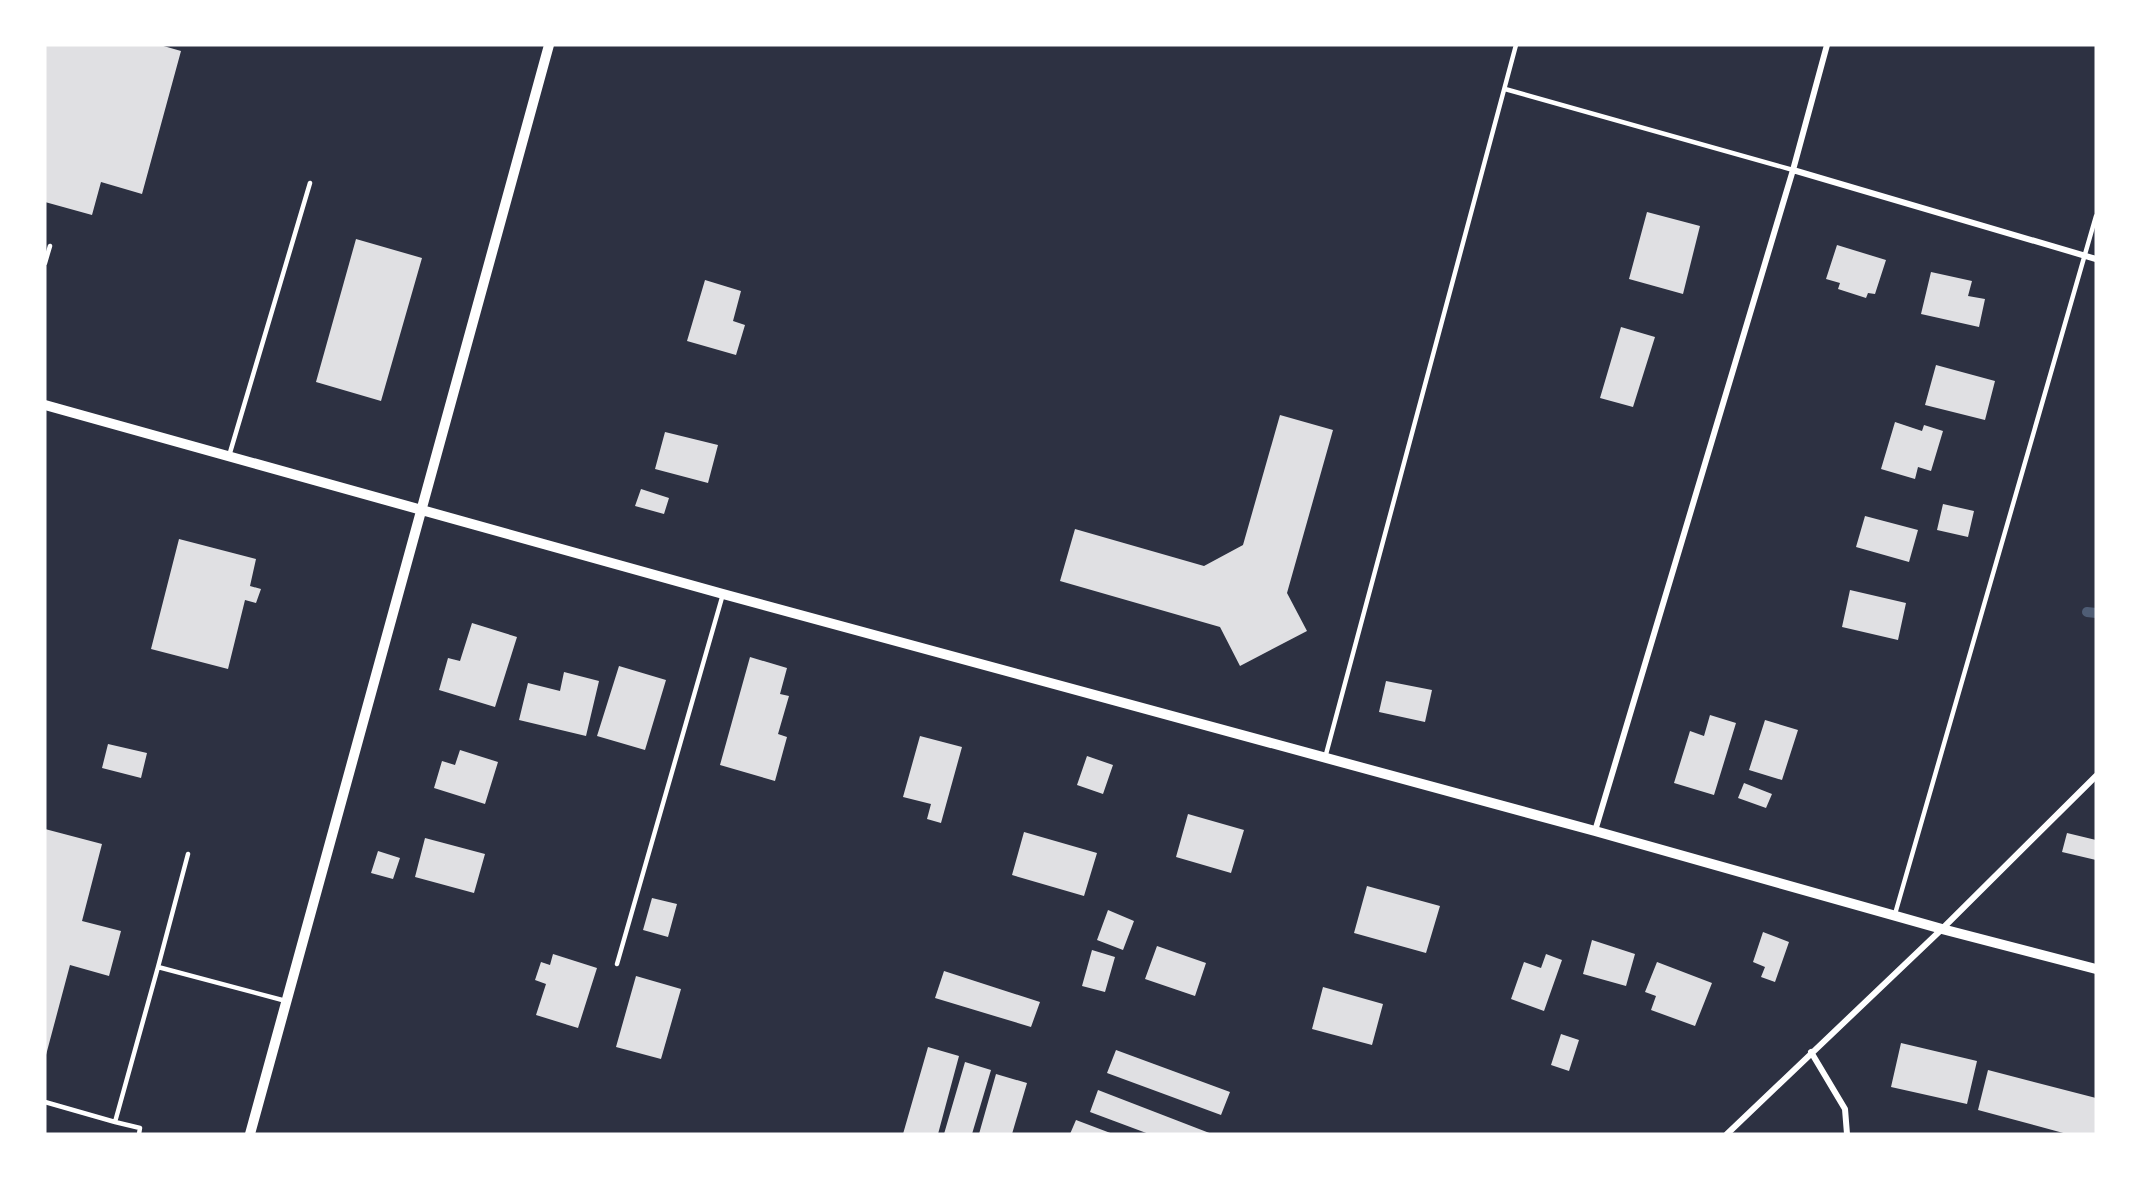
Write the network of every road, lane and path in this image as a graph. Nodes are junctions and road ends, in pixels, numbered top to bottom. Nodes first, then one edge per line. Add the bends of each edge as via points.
1 (549, 45) edge
2 (1516, 45) edge
3 (1827, 45) edge
4 (1505, 89) junction
5 (1793, 170) junction
6 (310, 183) dead end
7 (2096, 216) edge
8 (50, 246) dead end
9 (2085, 256) junction
10 (2096, 259) edge
11 (45, 263) edge
12 (45, 405) edge
13 (229, 456) junction
14 (421, 509) junction
15 (723, 594) junction
16 (1325, 758) junction
17 (2096, 776) edge
18 (1595, 831) junction
19 (188, 854) dead end
20 (1895, 916) junction
21 (1942, 929) junction
22 (617, 964) dead end
23 (158, 967) junction
24 (2096, 969) edge
25 (286, 1001) junction
26 (1811, 1052) junction
27 (45, 1102) edge
28 (115, 1122) junction
29 (139, 1134) edge
30 (250, 1134) edge
31 (1727, 1134) edge
32 (1847, 1134) edge

1 - 14 street
2 - 4 lane
3 - 5 street
4 - 5 lane
4 - 16 lane
5 - 9 street
5 - 18 street
6 - 13 lane
7 - 9 lane
8 - 11 lane
9 - 10 street
9 - 20 lane
12 - 13 street
13 - 14 street
14 - 15 street
14 - 25 street
15 - 16 street
15 - 22 lane
16 - 18 street
17 - 21 street
18 - 20 street
19 - 23 lane
20 - 21 street
21 - 24 street
21 - 26 street
23 - 25 lane
23 - 28 lane
25 - 30 street
26 - 31 street
26 - 32 street via 1845,1109
27 - 28 lane
28 - 29 lane via 140,1128

